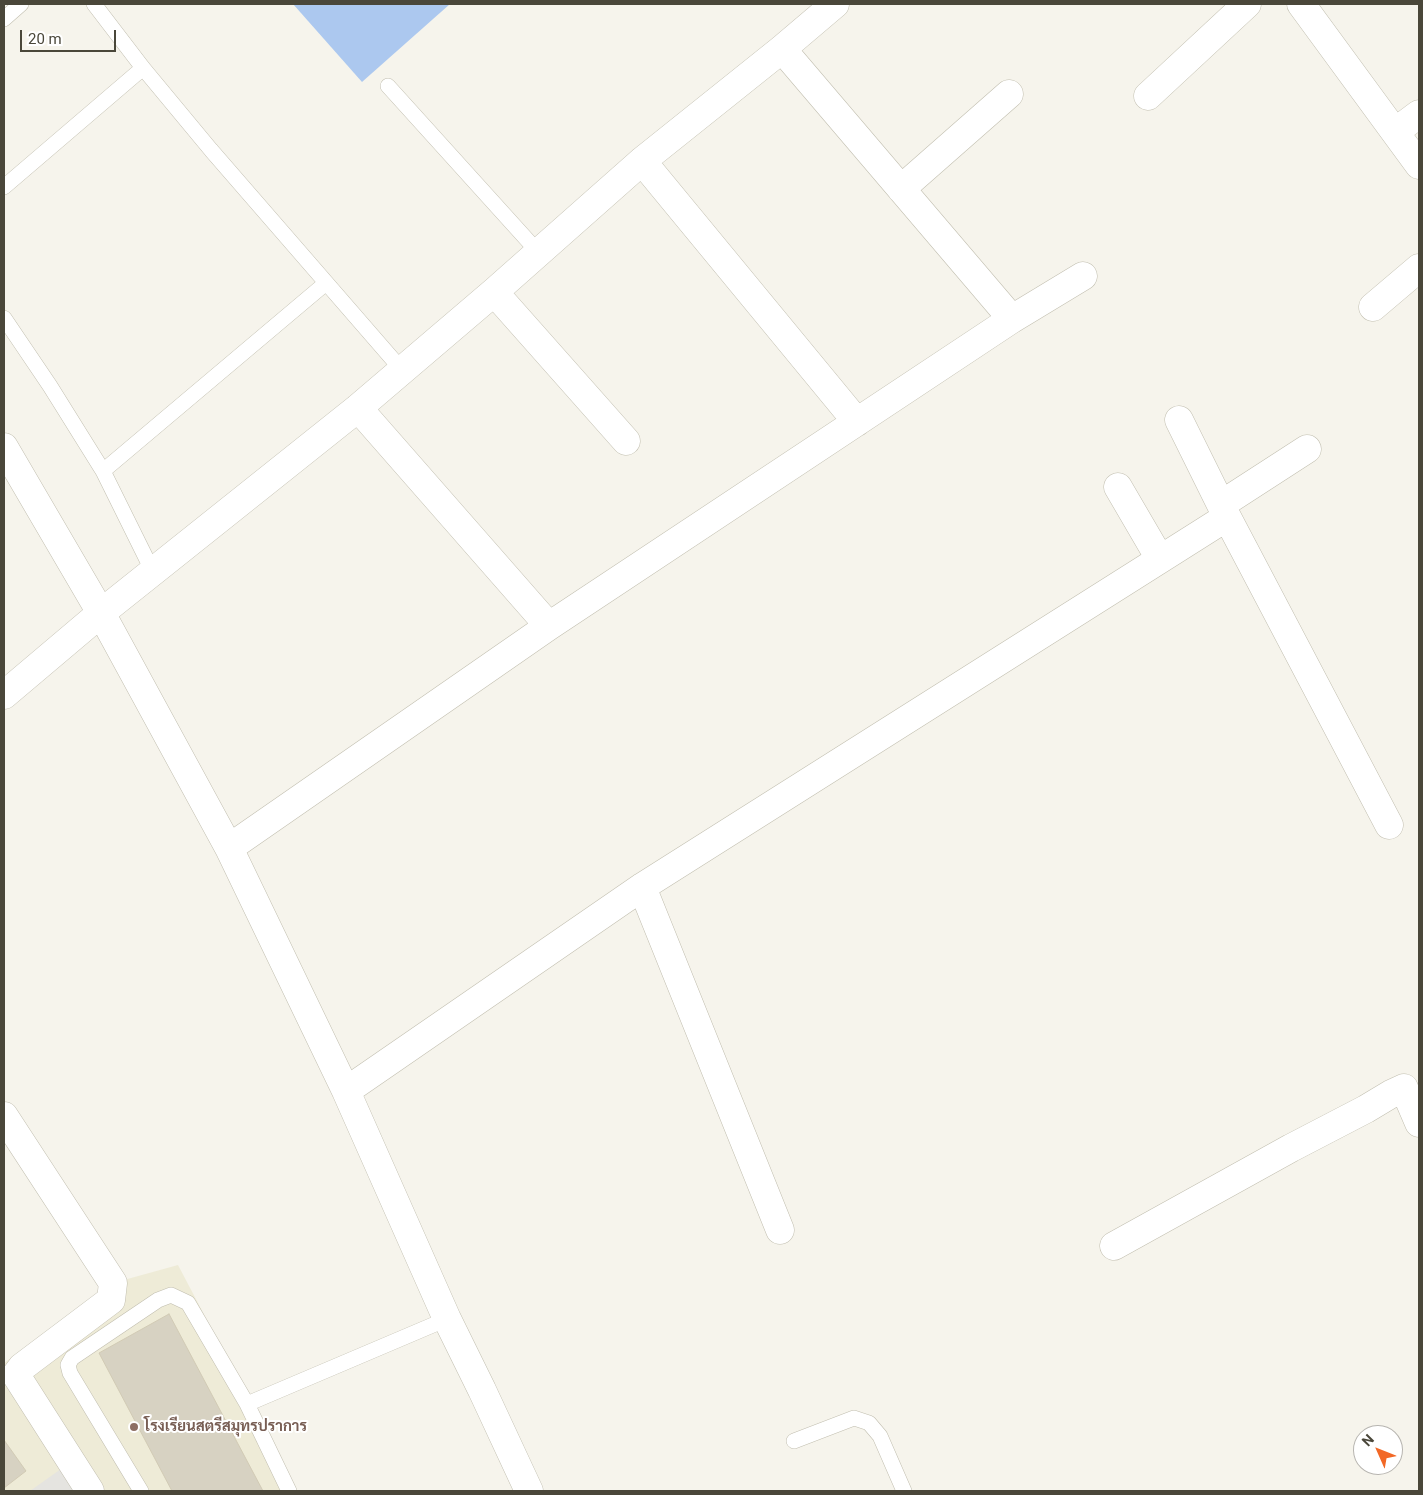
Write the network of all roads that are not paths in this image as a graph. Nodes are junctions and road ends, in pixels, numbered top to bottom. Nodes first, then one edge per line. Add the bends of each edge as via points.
1 (21, 4) edge
2 (94, 4) edge
3 (835, 4) edge
4 (1247, 4) edge
5 (1300, 4) edge
6 (4, 18) edge
7 (782, 48) junction
8 (143, 68) junction
9 (388, 86) dead end
10 (1009, 94) dead end
11 (1148, 96) dead end
12 (1419, 114) edge
13 (1395, 132) junction
14 (642, 161) junction
15 (1419, 165) edge
16 (4, 187) edge
17 (901, 189) junction
18 (538, 252) junction
19 (1419, 268) edge
20 (1083, 276) dead end
21 (326, 283) junction
22 (494, 292) junction
23 (1374, 307) dead end
24 (4, 318) edge
25 (1012, 319) junction
26 (402, 370) junction
27 (358, 408) junction
28 (1179, 420) dead end
29 (856, 422) junction
30 (626, 441) dead end
31 (4, 447) edge
32 (1306, 449) dead end
33 (103, 471) junction
34 (1118, 487) dead end
35 (1225, 510) junction
36 (1160, 559) junction
37 (153, 572) junction
38 (102, 613) junction
39 (549, 626) junction
40 (4, 695) edge
41 (1389, 825) dead end
42 (228, 848) junction
43 (642, 887) junction
44 (1412, 1084) edge
45 (346, 1091) junction
46 (4, 1116) edge
47 (1419, 1123) edge
48 (780, 1230) dead end
49 (1114, 1246) dead end
50 (447, 1318) junction
51 (247, 1404) junction
52 (794, 1442) dead end
53 (90, 1491) edge
54 (141, 1491) edge
55 (289, 1491) edge
56 (529, 1491) edge
57 (904, 1491) edge

1 - 6 lane
2 - 8 lane
3 - 7 street
4 - 11 street
5 - 13 street
7 - 14 street
7 - 17 street
8 - 16 lane
8 - 21 lane
9 - 18 lane
10 - 17 street
12 - 13 street
13 - 15 street
14 - 18 street
14 - 29 street
17 - 25 street
18 - 22 street
19 - 23 street
20 - 25 street
21 - 26 lane
21 - 33 lane
22 - 26 street
22 - 30 street
24 - 33 lane
25 - 29 street
26 - 27 street
27 - 37 street
27 - 39 street
28 - 35 street
29 - 39 street
31 - 38 street
32 - 35 street
33 - 37 lane
34 - 36 street
35 - 36 street
35 - 41 street
36 - 43 street
37 - 38 street
38 - 40 street
38 - 42 street
39 - 42 street
42 - 45 street
43 - 45 street
43 - 48 street
44 - 47 street
44 - 49 street
45 - 50 street
46 - 53 street via 113,1283 111,1300 22,1367 16,1376
50 - 51 lane
50 - 56 street
51 - 54 lane via 188,1303 171,1294 72,1358 68,1366 70,1373
51 - 55 lane
52 - 57 lane via 854,1418 869,1423 880,1436

